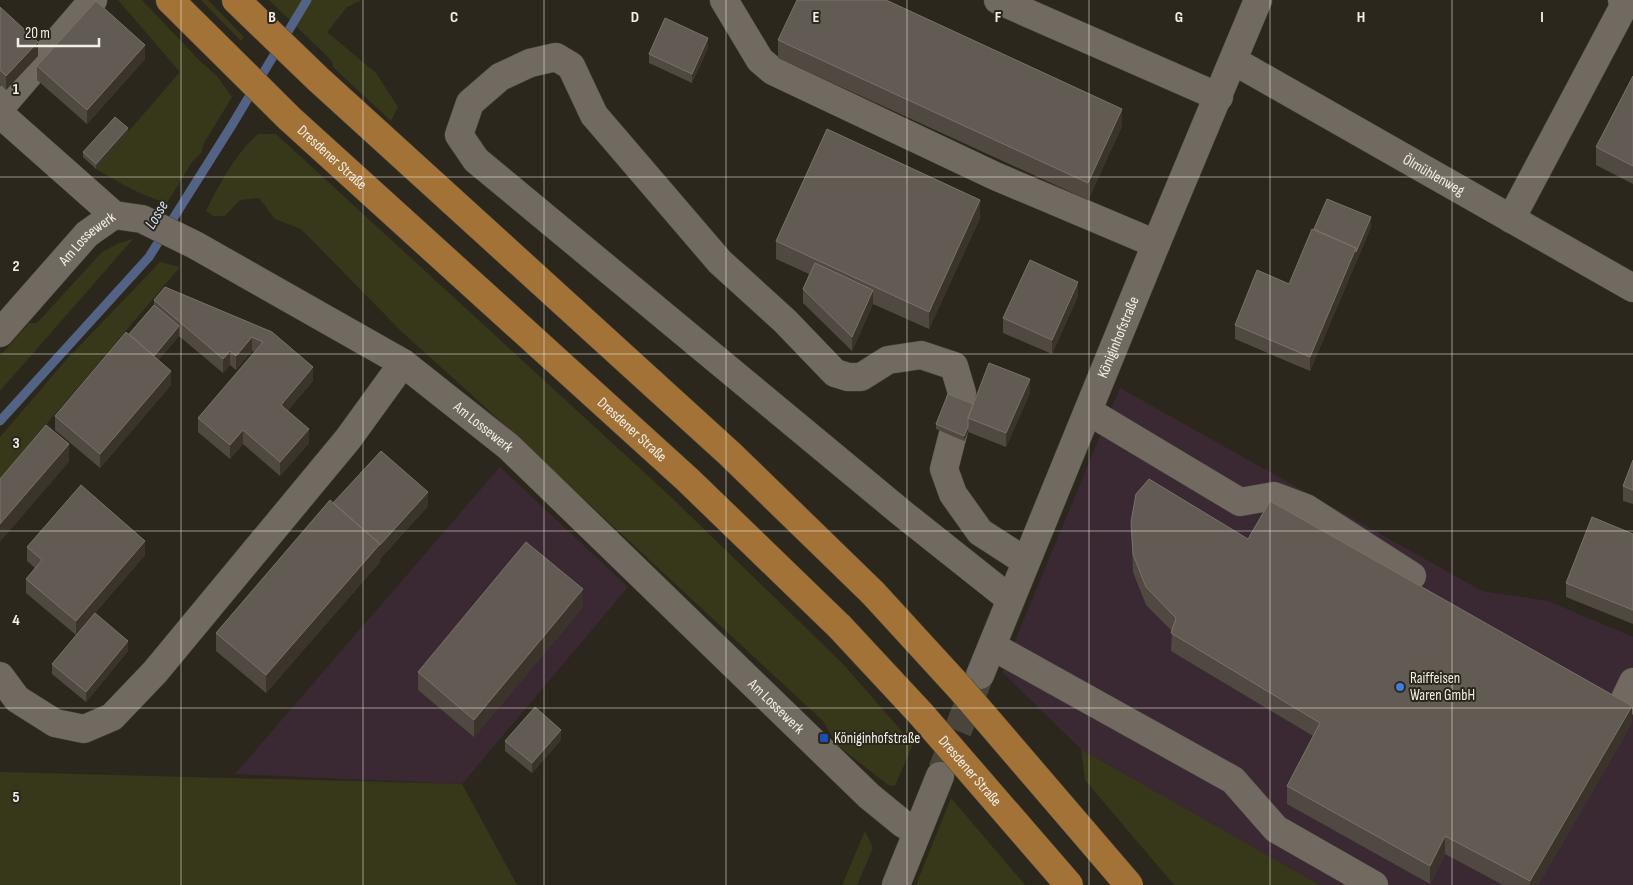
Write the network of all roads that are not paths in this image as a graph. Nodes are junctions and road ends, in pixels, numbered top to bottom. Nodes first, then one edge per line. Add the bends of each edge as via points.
1 (93, 0) edge
2 (170, 0) edge
3 (236, 0) edge
4 (724, 0) edge
5 (998, 0) edge
6 (1258, 0) edge
7 (1627, 3) edge
8 (1234, 61) junction
9 (1218, 97) junction
10 (0, 108) edge
11 (0, 114) edge
12 (114, 215) junction
13 (1511, 219) junction
14 (1156, 244) junction
15 (1633, 288) edge
16 (0, 333) edge
17 (403, 363) junction
18 (1088, 411) junction
19 (1025, 561) junction
20 (1412, 576) dead end
21 (1010, 599) junction
22 (992, 646) junction
23 (980, 675) tunnel mouth
24 (0, 676) edge
25 (940, 776) tunnel mouth
26 (917, 832) junction
27 (896, 885) edge
28 (1069, 885) edge
29 (1130, 885) edge
30 (1374, 885) edge

1 - 10 street
2 - 28 main road, Dresdener Straße, bridge via 289,118 681,473 840,627 921,714
3 - 29 main road, bridge via 318,79 730,454 873,593 960,688
4 - 14 street via 760,60 774,72 995,176
5 - 9 street
6 - 8 street, Königinhofstraße
7 - 13 street
8 - 9 street, Königinhofstraße
8 - 13 street, Ölmühlenweg
9 - 14 street, Königinhofstraße
11 - 12 street
12 - 16 street, Am Lossewerk via 87,234
12 - 17 street, Am Lossewerk via 142,219 195,244
13 - 15 street, Ölmühlenweg
14 - 18 street, Königinhofstraße
17 - 24 street via 342,446 155,672 112,717 84,729 55,723 17,699
17 - 26 street, Am Lossewerk via 509,447 869,796
18 - 19 street, Königinhofstraße
18 - 20 street via 1240,502 1274,496 1306,508
19 - 21 street, Königinhofstraße
19 - 21 street via 980,532 953,494 944,469 962,393 954,366 921,355 888,360 861,377 835,373 785,321 720,262 594,115 571,66 556,57 530,63 500,77 470,103 460,136 476,160
21 - 22 street, Königinhofstraße
22 - 23 street, Königinhofstraße
22 - 30 street via 1234,780 1276,829
25 - 26 street
26 - 27 street

